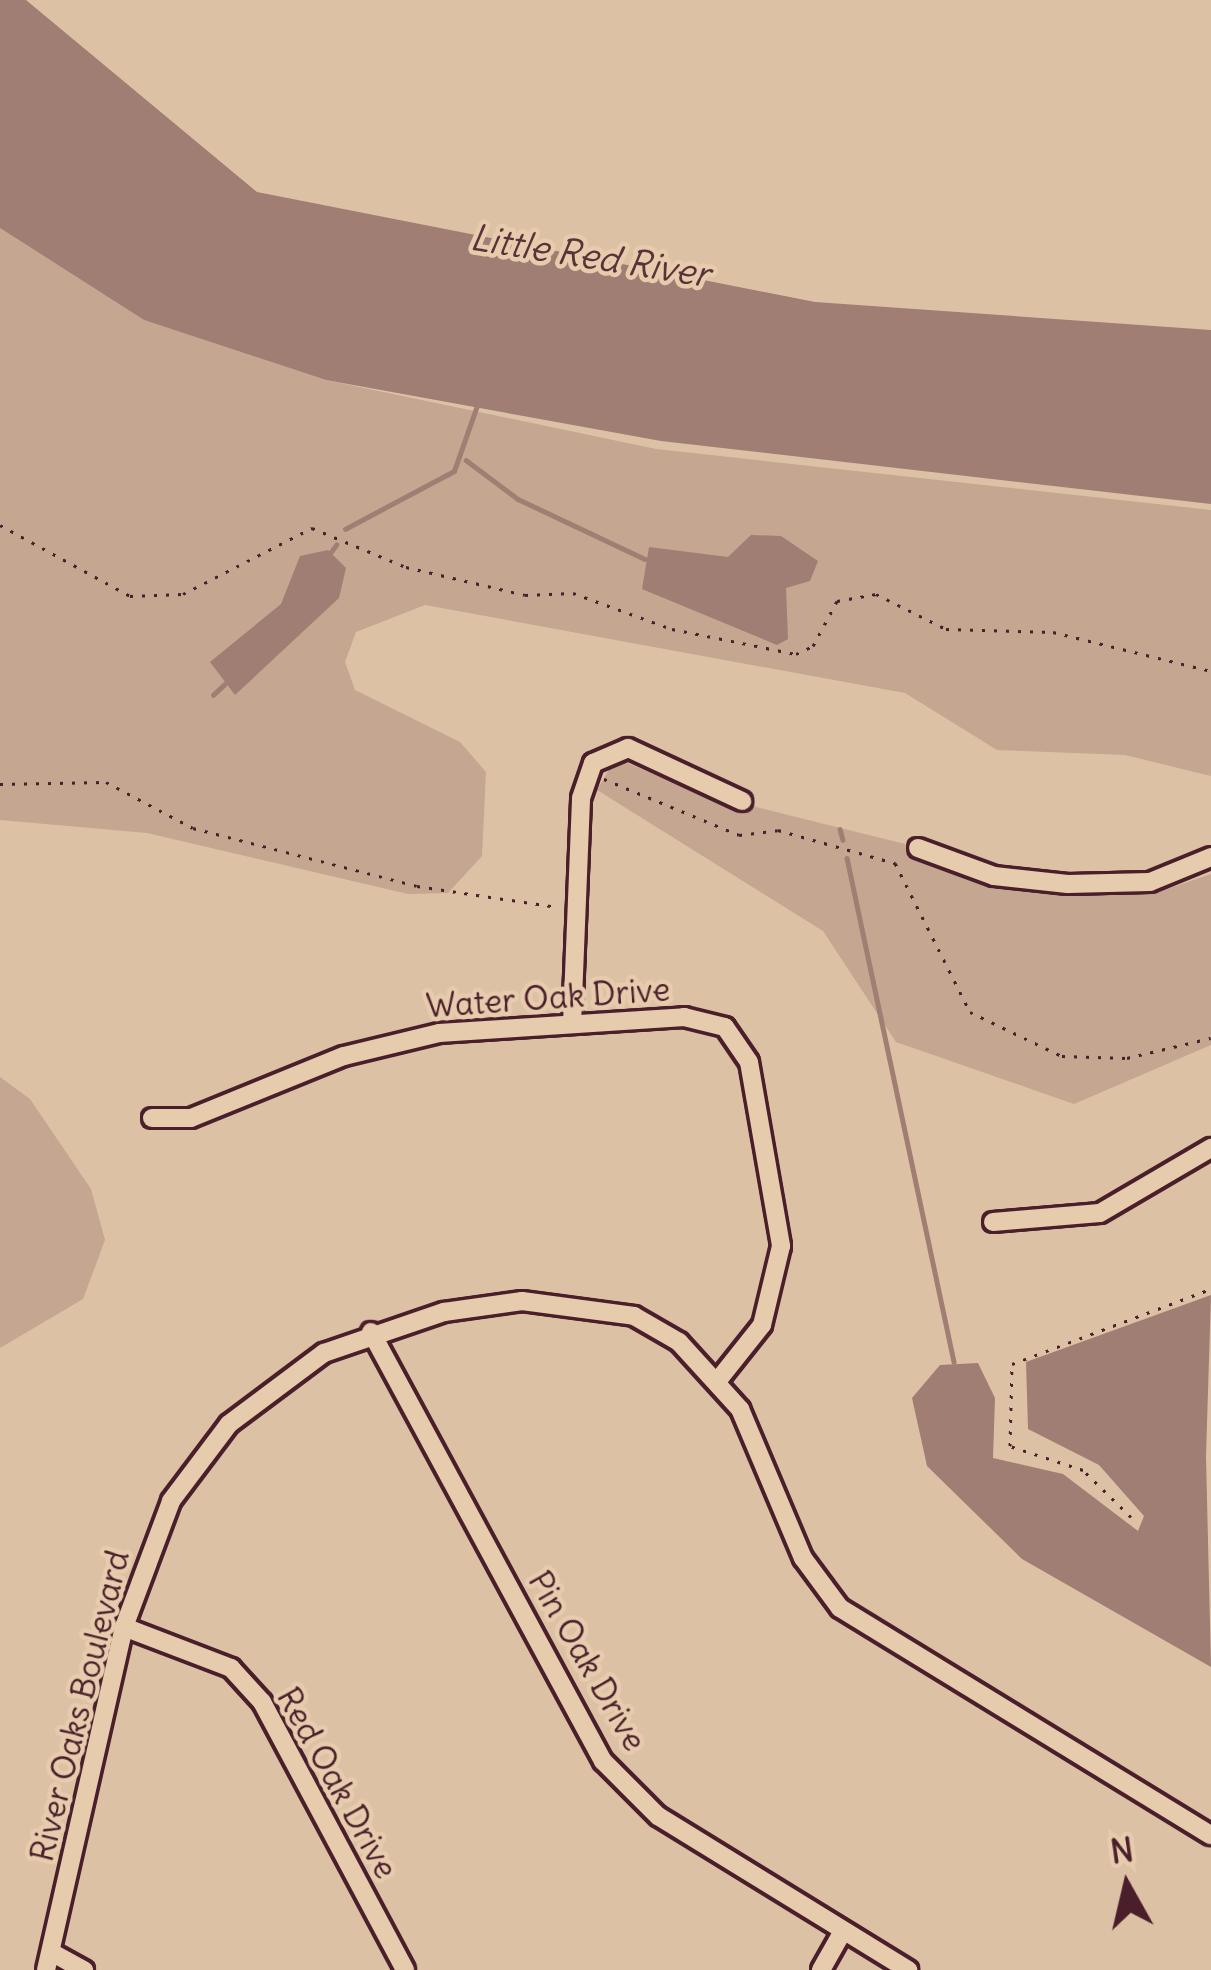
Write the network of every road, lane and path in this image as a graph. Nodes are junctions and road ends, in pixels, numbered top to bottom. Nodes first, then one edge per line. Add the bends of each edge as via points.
1 (0, 525) edge
2 (1211, 671) edge
3 (589, 771) junction
4 (0, 784) edge
5 (742, 801) dead end
6 (918, 848) dead end
7 (1211, 857) edge
8 (577, 910) junction
9 (572, 1024) junction
10 (1211, 1038) edge
11 (152, 1118) dead end
12 (1211, 1148) edge
13 (993, 1222) dead end
14 (1211, 1289) edge
15 (371, 1332) junction
16 (719, 1378) junction
17 (1131, 1517) dead end
18 (124, 1628) junction
19 (1211, 1835) edge
20 (843, 1931) junction
21 (48, 1961) edge
22 (85, 1970) edge
23 (405, 1970) edge
24 (821, 1970) edge
25 (908, 1970) edge

1 - 2 path via 130,596 183,594 312,528 406,567 525,596 573,593 671,629 796,654 837,601 876,594 946,629 1053,632
3 - 5 street via 628,748
3 - 8 street
3 - 10 path via 722,830 778,830 895,863 970,1012 1062,1057 1127,1058
4 - 8 path via 106,782 194,828 417,886
6 - 7 street via 994,876 1068,884 1150,881
8 - 9 street
9 - 11 street, Water Oak Drive via 391,1042 191,1118
9 - 16 street, Water Oak Drive via 706,1019 749,1062 779,1268 762,1325
12 - 13 street via 1100,1213
14 - 17 path via 1012,1364 1010,1446 1083,1470
15 - 16 street, River Oaks Boulevard via 444,1312 579,1302 634,1316
15 - 18 street, River Oaks Boulevard via 230,1424 171,1501
15 - 20 street, Pin Oak Drive via 603,1761 658,1816
16 - 19 street, River Oaks Boulevard via 758,1442 802,1558 840,1608
18 - 21 street, River Oaks Boulevard
18 - 23 street, Red Oak Drive via 231,1667 262,1702
20 - 24 street
20 - 25 street, Pin Oak Drive
21 - 22 street

